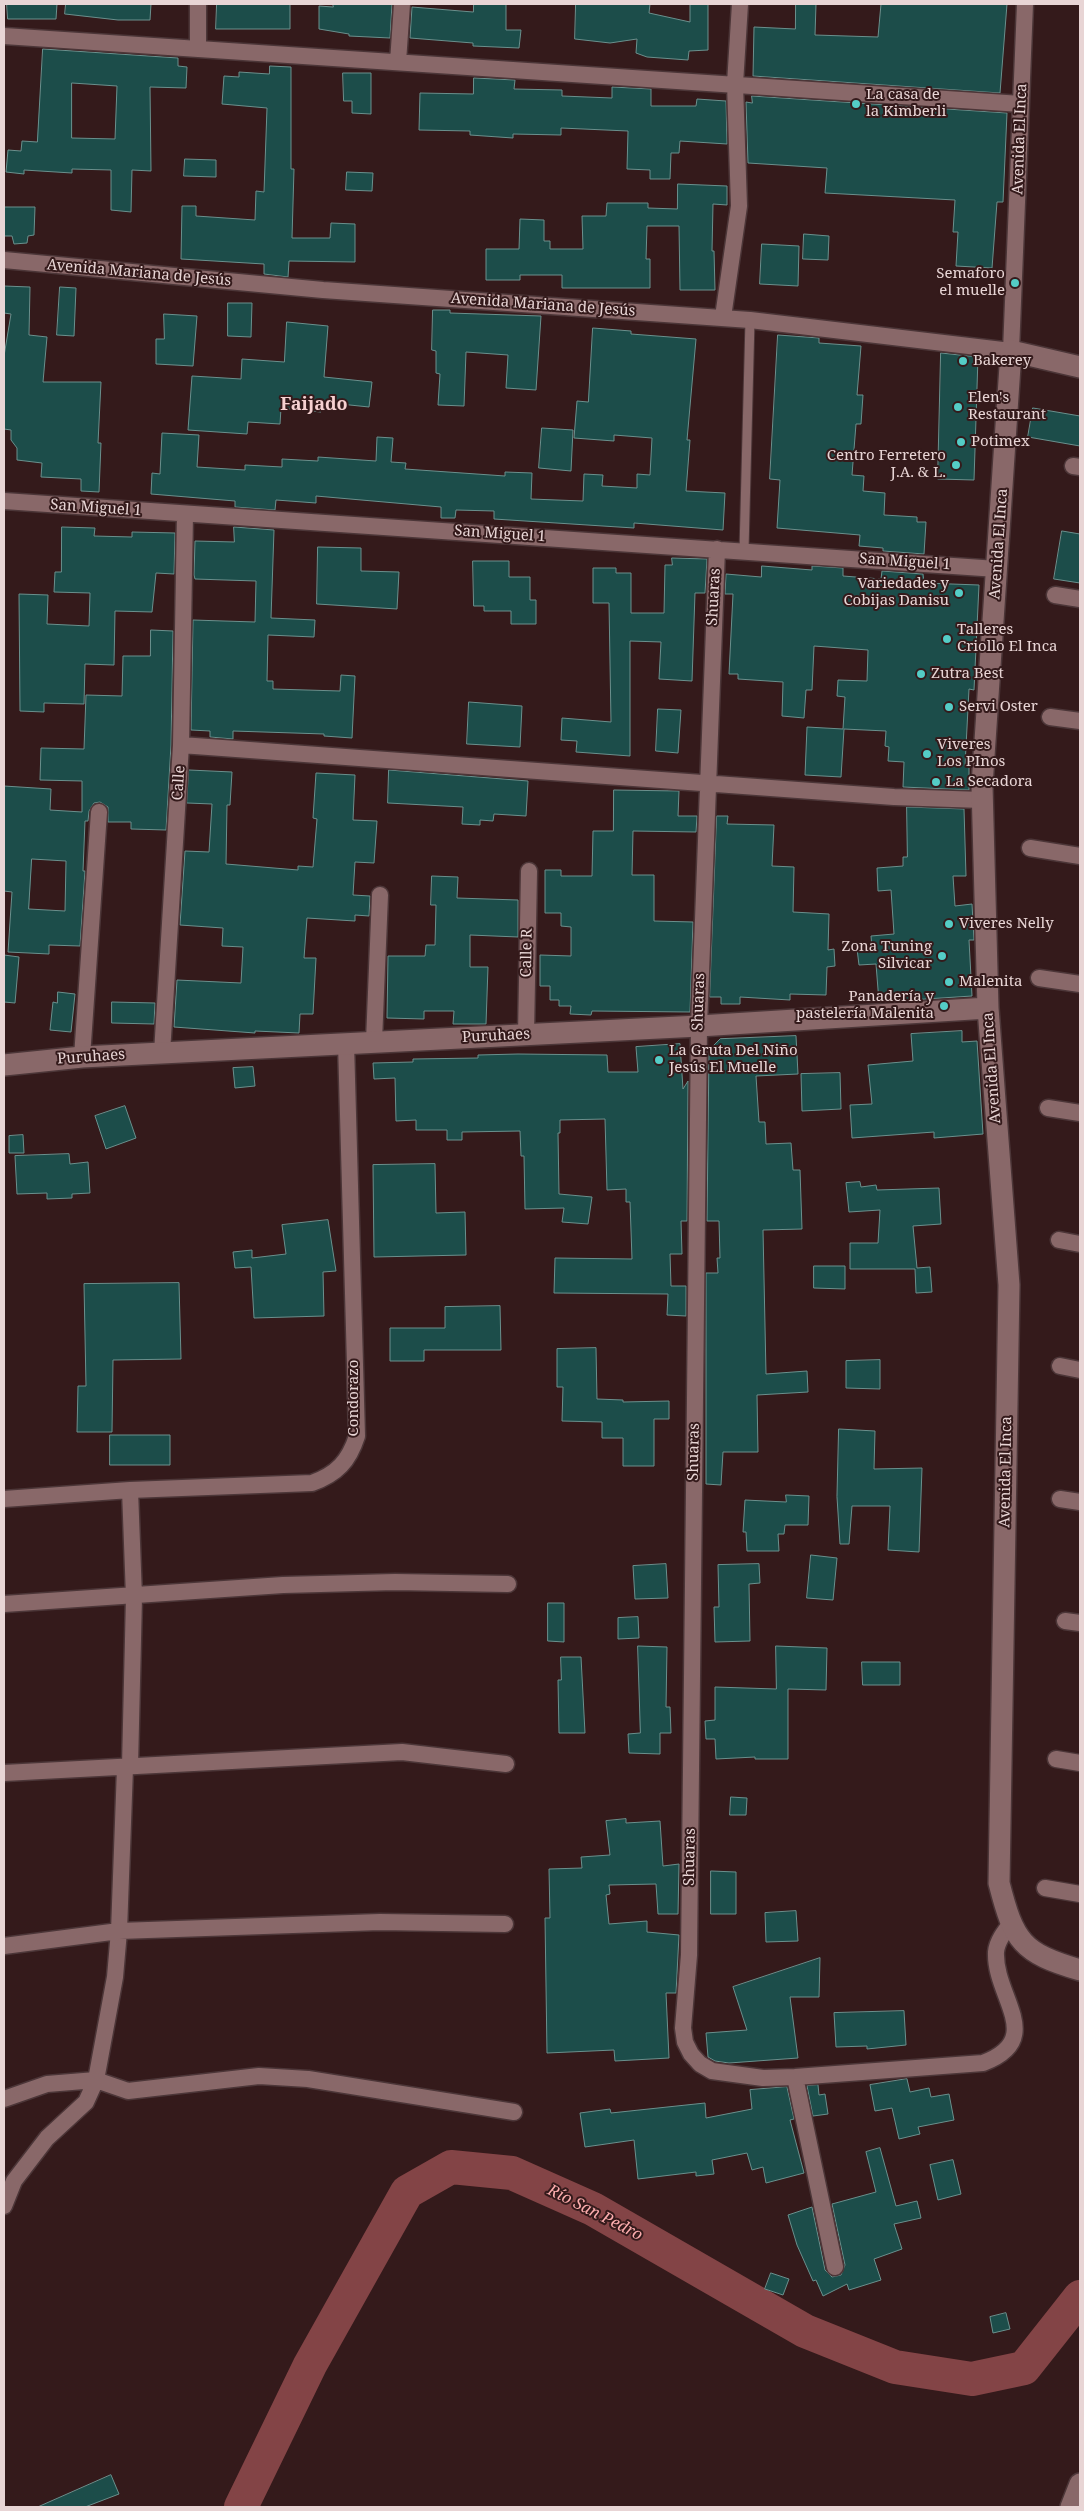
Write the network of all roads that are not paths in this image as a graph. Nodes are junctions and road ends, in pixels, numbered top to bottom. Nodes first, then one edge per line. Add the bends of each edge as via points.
1 (198, 4) edge
2 (402, 4) edge
3 (740, 4) edge
4 (1025, 4) edge
5 (4, 36) edge
6 (198, 49) junction
7 (398, 62) junction
8 (735, 84) junction
9 (1021, 104) junction
10 (4, 260) edge
11 (723, 318) junction
12 (750, 320) junction
13 (1012, 351) junction
14 (1080, 367) edge
15 (4, 501) edge
16 (4, 511) edge
17 (185, 514) junction
18 (717, 549) junction
19 (744, 550) junction
20 (997, 569) junction
21 (1055, 595) dead end
22 (1080, 599) edge
23 (1050, 717) dead end
24 (1080, 722) edge
25 (181, 745) junction
26 (706, 783) junction
27 (982, 800) junction
28 (99, 812) dead end
29 (1030, 848) dead end
30 (1080, 856) edge
31 (529, 871) dead end
32 (380, 895) dead end
33 (1039, 978) dead end
34 (1080, 984) edge
35 (988, 1008) junction
36 (698, 1026) junction
37 (526, 1035) junction
38 (374, 1041) junction
39 (346, 1043) junction
40 (162, 1053) junction
41 (82, 1057) junction
42 (4, 1065) edge
43 (1048, 1108) dead end
44 (1080, 1113) edge
45 (1059, 1240) dead end
46 (1080, 1244) edge
47 (1060, 1366) dead end
48 (1080, 1370) edge
49 (130, 1490) junction
50 (4, 1499) edge
51 (1060, 1499) dead end
52 (1080, 1502) edge
53 (508, 1584) dead end
54 (134, 1597) junction
55 (4, 1604) edge
56 (1056, 1760) dead end
57 (1080, 1763) edge
58 (506, 1764) dead end
59 (130, 1766) junction
60 (4, 1773) edge
61 (1045, 1888) dead end
62 (1080, 1894) edge
63 (1012, 1922) junction
64 (505, 1924) dead end
65 (119, 1931) junction
66 (4, 1946) edge
67 (1080, 1970) edge
68 (795, 2077) junction
69 (96, 2080) junction
70 (4, 2099) edge
71 (514, 2112) dead end
72 (4, 2206) edge
73 (835, 2267) dead end
74 (1080, 2484) edge
75 (1071, 2507) edge

1 - 6 street
2 - 7 street
3 - 8 street
4 - 9 street, Avenida El Inca
5 - 6 street
6 - 7 street
7 - 8 street
8 - 9 street
8 - 11 street via 739,206
9 - 13 street, Avenida El Inca
10 - 11 street, Avenida Mariana de Jesús via 323,290
11 - 12 street, Avenida Mariana de Jesús
12 - 13 street, Avenida Mariana de Jesús
12 - 19 lane
13 - 14 street, Avenida Mariana de Jesús
13 - 20 street, Avenida El Inca
15 - 16 street
15 - 17 street, San Miguel 1
17 - 18 street, San Miguel 1
17 - 25 street, Calle
18 - 19 street, San Miguel 1
18 - 26 street, Shuaras
19 - 20 street, San Miguel 1
20 - 27 street, Avenida El Inca
21 - 22 street
23 - 24 street
25 - 26 street
25 - 40 street, Calle
26 - 27 street
26 - 36 street, Shuaras
27 - 35 street, Avenida El Inca
28 - 41 street
29 - 30 street
31 - 37 street, Calle R
32 - 38 street
33 - 34 street
35 - 36 street, Puruhaes
35 - 63 street, Avenida El Inca via 1009,1285 999,1883
36 - 37 street, Puruhaes
36 - 68 street, Shuaras via 689,1955 685,2042 700,2064 712,2071 763,2078
37 - 38 street, Puruhaes
38 - 39 street, Puruhaes
39 - 40 street, Puruhaes
39 - 49 street, Condorazo via 357,1436 352,1452 342,1467 312,1483
40 - 41 street, Puruhaes
41 - 42 street, Puruhaes
43 - 44 street
45 - 46 street
47 - 48 street
49 - 50 street, Condorazo
49 - 54 street
51 - 52 street
53 - 54 street via 283,1585
54 - 55 street
54 - 59 street
56 - 57 street
58 - 59 street via 402,1752
59 - 60 street
59 - 65 street via 125,1768
61 - 62 street
63 - 67 street, Avenida El Inca via 1022,1944 1048,1960
63 - 68 street, Shuaras via 998,1943 996,1954 1016,2032 1014,2040 1000,2057 983,2063
64 - 65 street via 380,1922
65 - 66 street
65 - 69 street via 115,1976
68 - 73 street
69 - 70 street via 47,2084
69 - 71 street via 128,2091 259,2076 308,2079
69 - 72 street via 86,2102 47,2138 14,2181
74 - 75 street

